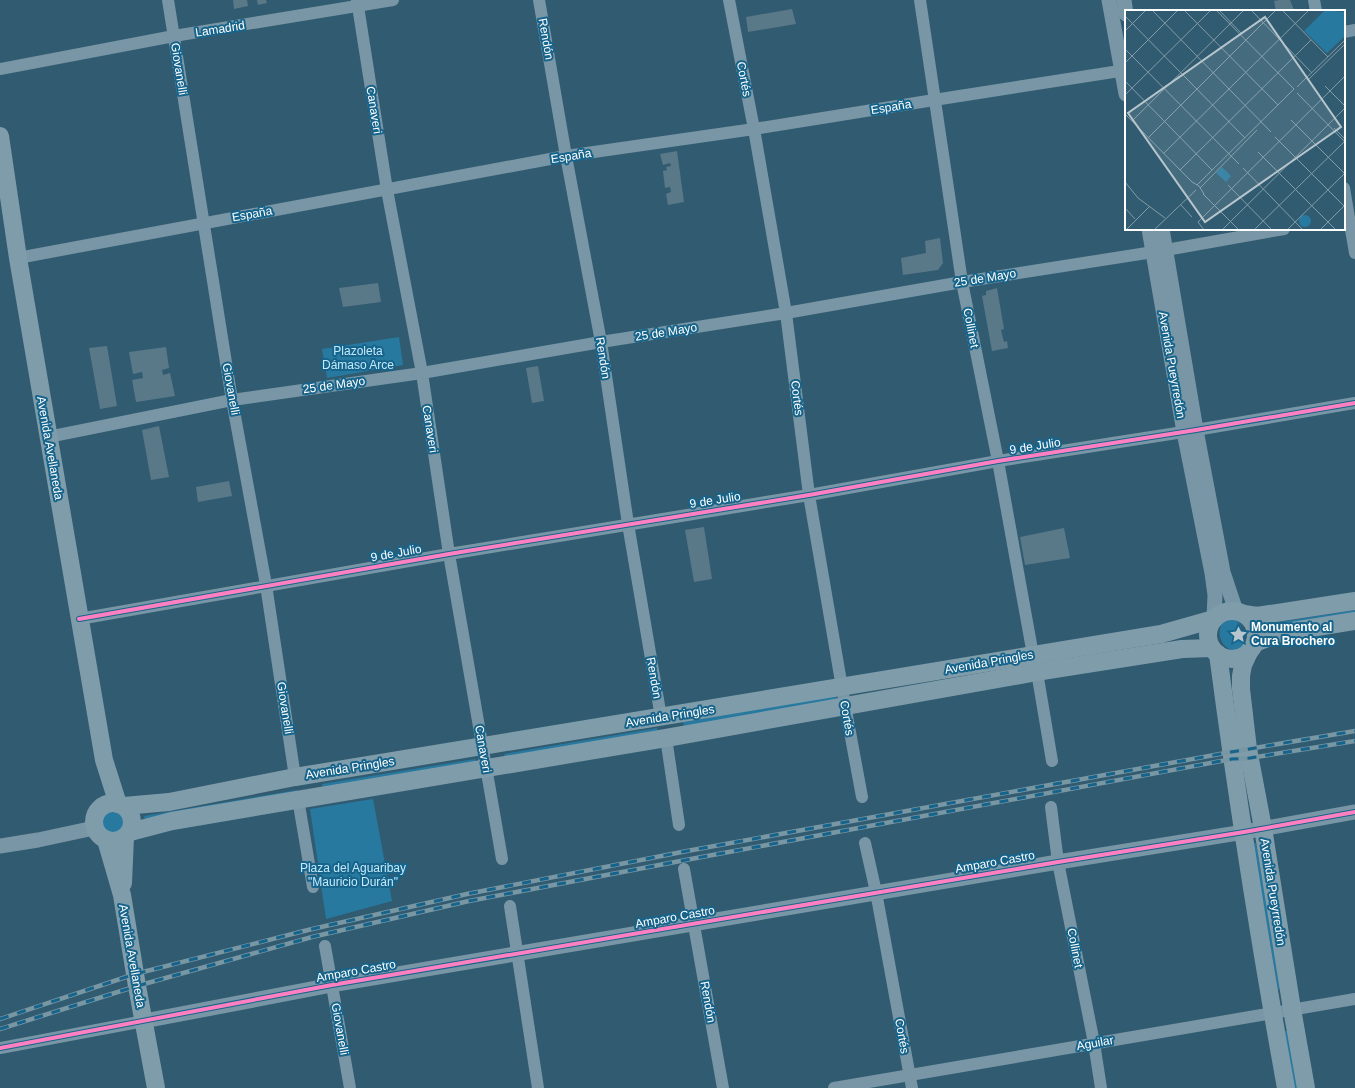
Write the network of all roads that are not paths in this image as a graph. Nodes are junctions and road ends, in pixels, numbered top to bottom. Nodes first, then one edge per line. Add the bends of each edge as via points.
1 (168, 0) edge
2 (394, 0) edge
3 (539, 0) edge
4 (729, 0) edge
5 (920, 0) edge
6 (1109, 0) edge
7 (1124, 0) edge
8 (1314, 0) edge
9 (357, 3) edge
10 (1125, 10) edge
11 (1316, 10) edge
12 (1355, 30) edge
13 (1345, 32) edge
14 (174, 36) junction
15 (0, 68) edge
16 (1124, 70) edge
17 (1125, 82) edge
18 (934, 100) junction
19 (754, 130) junction
20 (0, 136) edge
21 (566, 156) junction
22 (387, 190) junction
23 (1345, 194) edge
24 (1349, 218) edge
25 (204, 223) junction
26 (1149, 230) edge
27 (1162, 230) edge
28 (1278, 230) edge
29 (1159, 251) junction
30 (1355, 253) edge
31 (18, 258) junction
32 (962, 282) junction
33 (786, 313) junction
34 (601, 342) junction
35 (422, 372) junction
36 (232, 400) junction
37 (1355, 403) edge
38 (1190, 431) junction
39 (48, 436) junction
40 (998, 461) junction
41 (809, 495) junction
42 (628, 524) junction
43 (450, 554) junction
44 (266, 585) junction
45 (1355, 601) edge
46 (1240, 612) junction
47 (1214, 618) junction
48 (79, 619) junction
49 (1355, 621) edge
50 (1252, 647) junction
51 (1215, 651) junction
52 (1035, 663) junction
53 (842, 687) junction
54 (845, 705) junction
55 (661, 717) junction
56 (666, 738) junction
57 (483, 747) junction
58 (104, 760) junction
59 (1052, 761) dead end
60 (487, 768) junction
61 (295, 777) junction
62 (862, 797) dead end
63 (298, 799) junction
64 (121, 805) junction
65 (1051, 807) dead end
66 (99, 809) junction
67 (1355, 812) edge
68 (679, 825) dead end
69 (1263, 828) junction
70 (1244, 832) junction
71 (100, 834) junction
72 (128, 835) junction
73 (865, 843) dead end
74 (0, 846) edge
75 (502, 859) dead end
76 (1058, 862) junction
77 (684, 869) dead end
78 (314, 887) dead end
79 (876, 892) junction
80 (122, 895) junction
81 (510, 906) dead end
82 (695, 924) junction
83 (325, 946) dead end
84 (517, 954) junction
85 (332, 985) junction
86 (1355, 999) edge
87 (1292, 1009) junction
88 (1273, 1013) junction
89 (144, 1021) junction
90 (1094, 1043) junction
91 (0, 1048) edge
92 (910, 1075) junction
93 (156, 1088) edge
94 (350, 1088) edge
95 (538, 1088) edge
96 (723, 1088) edge
97 (834, 1088) edge
98 (912, 1088) edge
99 (1101, 1088) edge
100 (1286, 1088) edge
101 (1306, 1088) edge

1 - 14 street, Giovanelli
2 - 9 street, Lamadrid
3 - 21 street, Rendón
4 - 19 street, Cortés
5 - 18 street, Collinet
6 - 16 street
7 - 10 street
8 - 11 street
9 - 14 street, Lamadrid
9 - 22 street, Canaveri
12 - 13 street
14 - 15 street, Lamadrid
14 - 25 street, Giovanelli
16 - 17 street
16 - 18 street, España
18 - 19 street, España
18 - 32 street, Collinet
19 - 21 street, España
19 - 33 street, Cortés
20 - 31 main road, Avenida Avellaneda
21 - 22 street, España
21 - 34 street, Rendón
22 - 25 street, España
22 - 35 street, Canaveri
23 - 24 street
24 - 30 street
25 - 31 street, España
25 - 36 street, Giovanelli
26 - 29 street, Avenida Pueyrredón
27 - 29 street, Avenida Pueyrredón
28 - 29 street, 25 de Mayo
29 - 32 street, 25 de Mayo
29 - 38 street, Avenida Pueyrredón
31 - 39 main road, Avenida Avellaneda
32 - 33 street, 25 de Mayo
32 - 40 street, Collinet
33 - 34 street, 25 de Mayo
33 - 41 street, Cortés
34 - 35 street, 25 de Mayo
34 - 42 street, Rendón
35 - 36 street, 25 de Mayo
35 - 43 street, Canaveri
36 - 39 street, 25 de Mayo
36 - 44 street, Giovanelli
37 - 38 street, 9 de Julio
38 - 40 street, 9 de Julio
38 - 46 street, Avenida Pueyrredón via 1223,572
38 - 47 street, Avenida Pueyrredón via 1215,595
39 - 48 main road, Avenida Avellaneda
40 - 41 street, 9 de Julio
40 - 52 street, Collinet
41 - 42 street, 9 de Julio
41 - 53 street, Cortés
42 - 43 street, 9 de Julio
42 - 55 street, Rendón
43 - 44 street, 9 de Julio
43 - 57 street, Canaveri
44 - 48 street, 9 de Julio
44 - 61 street, Giovanelli
45 - 46 main road via 1257,616
46 - 47 main road via 1228,611
46 - 50 main road via 1251,619 1255,626 1256,635
47 - 51 main road via 1208,633
47 - 52 main road, Avenida Pringles via 1161,634
48 - 58 main road, Avenida Avellaneda
49 - 50 main road via 1280,633
50 - 51 main road via 1245,655 1231,659
50 - 69 main road, Avenida Pueyrredón via 1243,665 1241,689 1248,749
51 - 52 main road, Avenida Pringles via 1182,649
51 - 70 main road, Avenida Pueyrredón
52 - 53 main road, Avenida Pringles
52 - 54 main road, Avenida Pringles
52 - 59 street, Collinet
53 - 54 street, Cortés
53 - 55 main road, Avenida Pringles
54 - 56 main road, Avenida Pringles
54 - 62 street, Cortés
55 - 57 main road, Avenida Pringles
56 - 60 main road, Avenida Pringles
56 - 68 street
57 - 60 street, Canaveri
57 - 61 main road, Avenida Pringles
58 - 64 main road, Avenida Avellaneda
58 - 66 main road, Avenida Avellaneda
60 - 63 main road, Avenida Pringles
60 - 75 street, Canaveri
61 - 64 main road, Avenida Pringles via 169,802
63 - 72 main road, Avenida Pringles via 172,821
63 - 78 street
64 - 66 main road via 111,803
64 - 72 main road via 131,816
65 - 76 street, Collinet
66 - 71 main road via 94,821
67 - 69 street, Amparo Castro
69 - 70 street, Amparo Castro
69 - 87 main road, Avenida Pueyrredón
70 - 76 street, Amparo Castro
70 - 88 main road, Avenida Pueyrredón
71 - 72 main road via 112,842
71 - 74 street
71 - 80 main road, Avenida Avellaneda
72 - 80 main road, Avenida Avellaneda
73 - 79 street, Cortés
76 - 79 street, Amparo Castro
76 - 90 street, Collinet
77 - 82 street, Rendón
79 - 82 street, Amparo Castro
79 - 92 street, Cortés
80 - 89 main road, Avenida Avellaneda
81 - 84 street
82 - 84 street, Amparo Castro
82 - 96 street, Rendón
83 - 85 street, Giovanelli
84 - 85 street, Amparo Castro
84 - 95 street
85 - 89 street, Amparo Castro
85 - 94 street, Giovanelli
86 - 87 street, Aguilar
87 - 88 street, Aguilar
87 - 101 main road, Avenida Pueyrredón
88 - 90 street, Aguilar
88 - 100 main road, Avenida Pueyrredón
89 - 91 street, Amparo Castro
89 - 93 main road, Avenida Avellaneda
90 - 92 street, Aguilar
90 - 99 street, Collinet
92 - 97 street, Aguilar
92 - 98 street, Cortés

